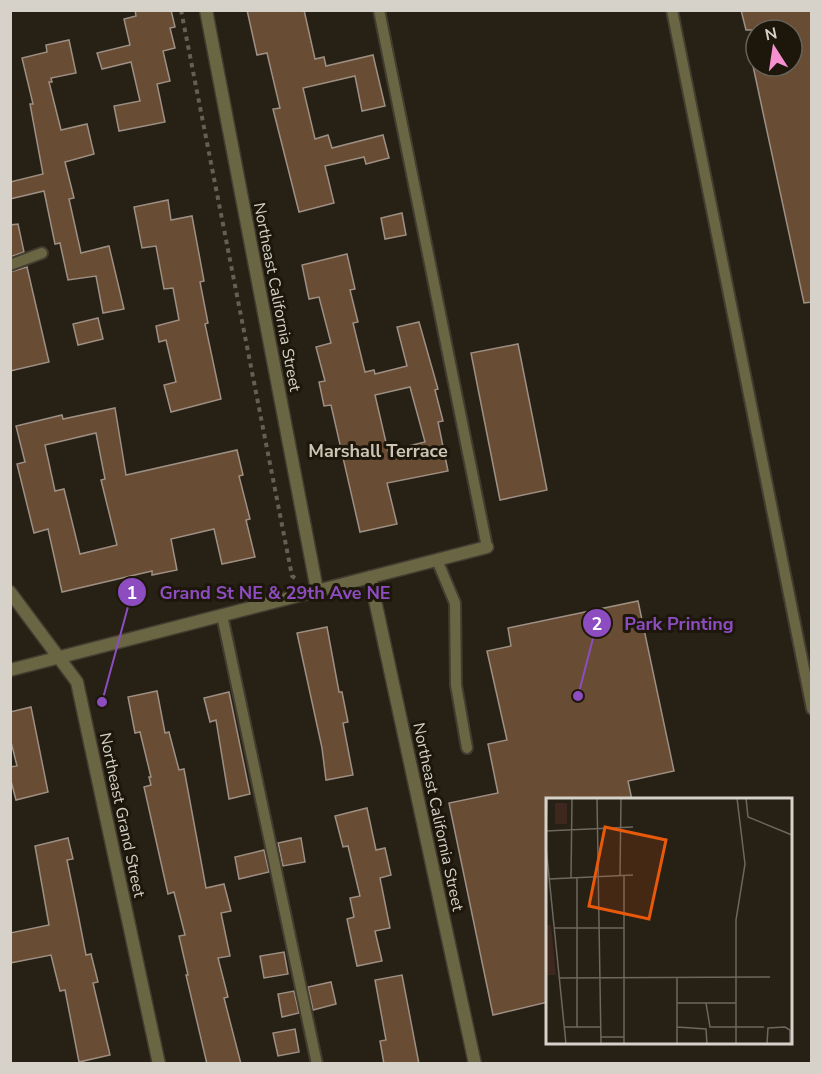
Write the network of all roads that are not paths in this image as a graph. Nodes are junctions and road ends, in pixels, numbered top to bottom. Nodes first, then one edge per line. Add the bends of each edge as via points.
1 (206, 10) edge
2 (379, 10) edge
3 (672, 10) edge
4 (42, 253) dead end
5 (10, 265) edge
6 (487, 547) joint
7 (437, 560) junction
8 (370, 577) junction
9 (317, 590) junction
10 (10, 592) edge
11 (222, 615) junction
12 (59, 657) junction
13 (10, 670) edge
14 (812, 709) edge
15 (467, 748) dead end
16 (159, 1064) edge
17 (317, 1064) edge
18 (475, 1064) edge

1 - 9 street, Northeast California Street
2 - 6 lane
3 - 14 lane
4 - 5 lane
6 - 7 street
7 - 8 street
7 - 15 lane via 455,603 456,685
8 - 9 street
8 - 18 street, Northeast California Street
9 - 11 street
10 - 12 street, Northeast Grand Street
11 - 12 street
11 - 17 lane
12 - 13 street
12 - 16 street, Northeast Grand Street via 77,682

